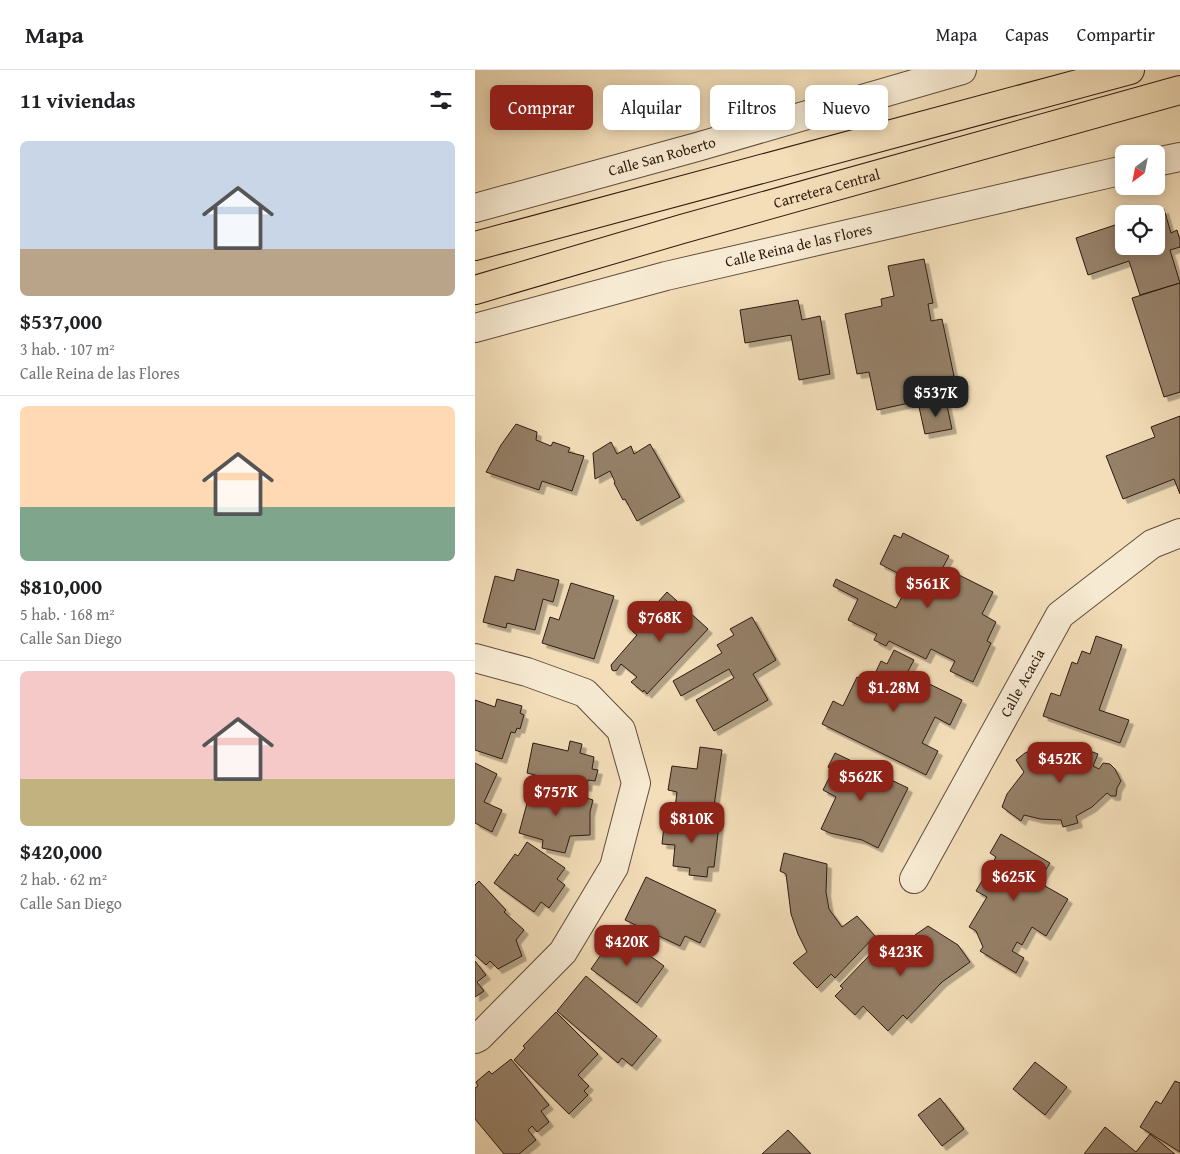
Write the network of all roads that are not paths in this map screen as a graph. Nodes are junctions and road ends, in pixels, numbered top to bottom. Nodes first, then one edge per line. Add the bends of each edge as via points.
1 (962, 70) edge
2 (1130, 70) edge
3 (1180, 90) edge
4 (1180, 157) edge
5 (1165, 160) edge
6 (1115, 172) edge
7 (475, 208) edge
8 (682, 229) junction
9 (475, 246) edge
10 (475, 266) edge
11 (475, 290) edge
12 (475, 308) edge
13 (475, 328) edge
14 (1180, 533) edge
15 (475, 658) edge
16 (914, 879) dead end
17 (475, 1039) edge

1 - 7 street, Calle San Roberto
2 - 9 highway
3 - 8 highway, Carretera Central
4 - 5 street
6 - 13 street, Calle Reina de las Flores via 666,276
8 - 10 highway via 633,221
8 - 11 highway, Carretera Central
8 - 12 highway via 668,250
14 - 16 street, Calle Acacia via 1152,544 1060,615
15 - 17 street via 585,693 621,730 636,783 614,867 563,952

